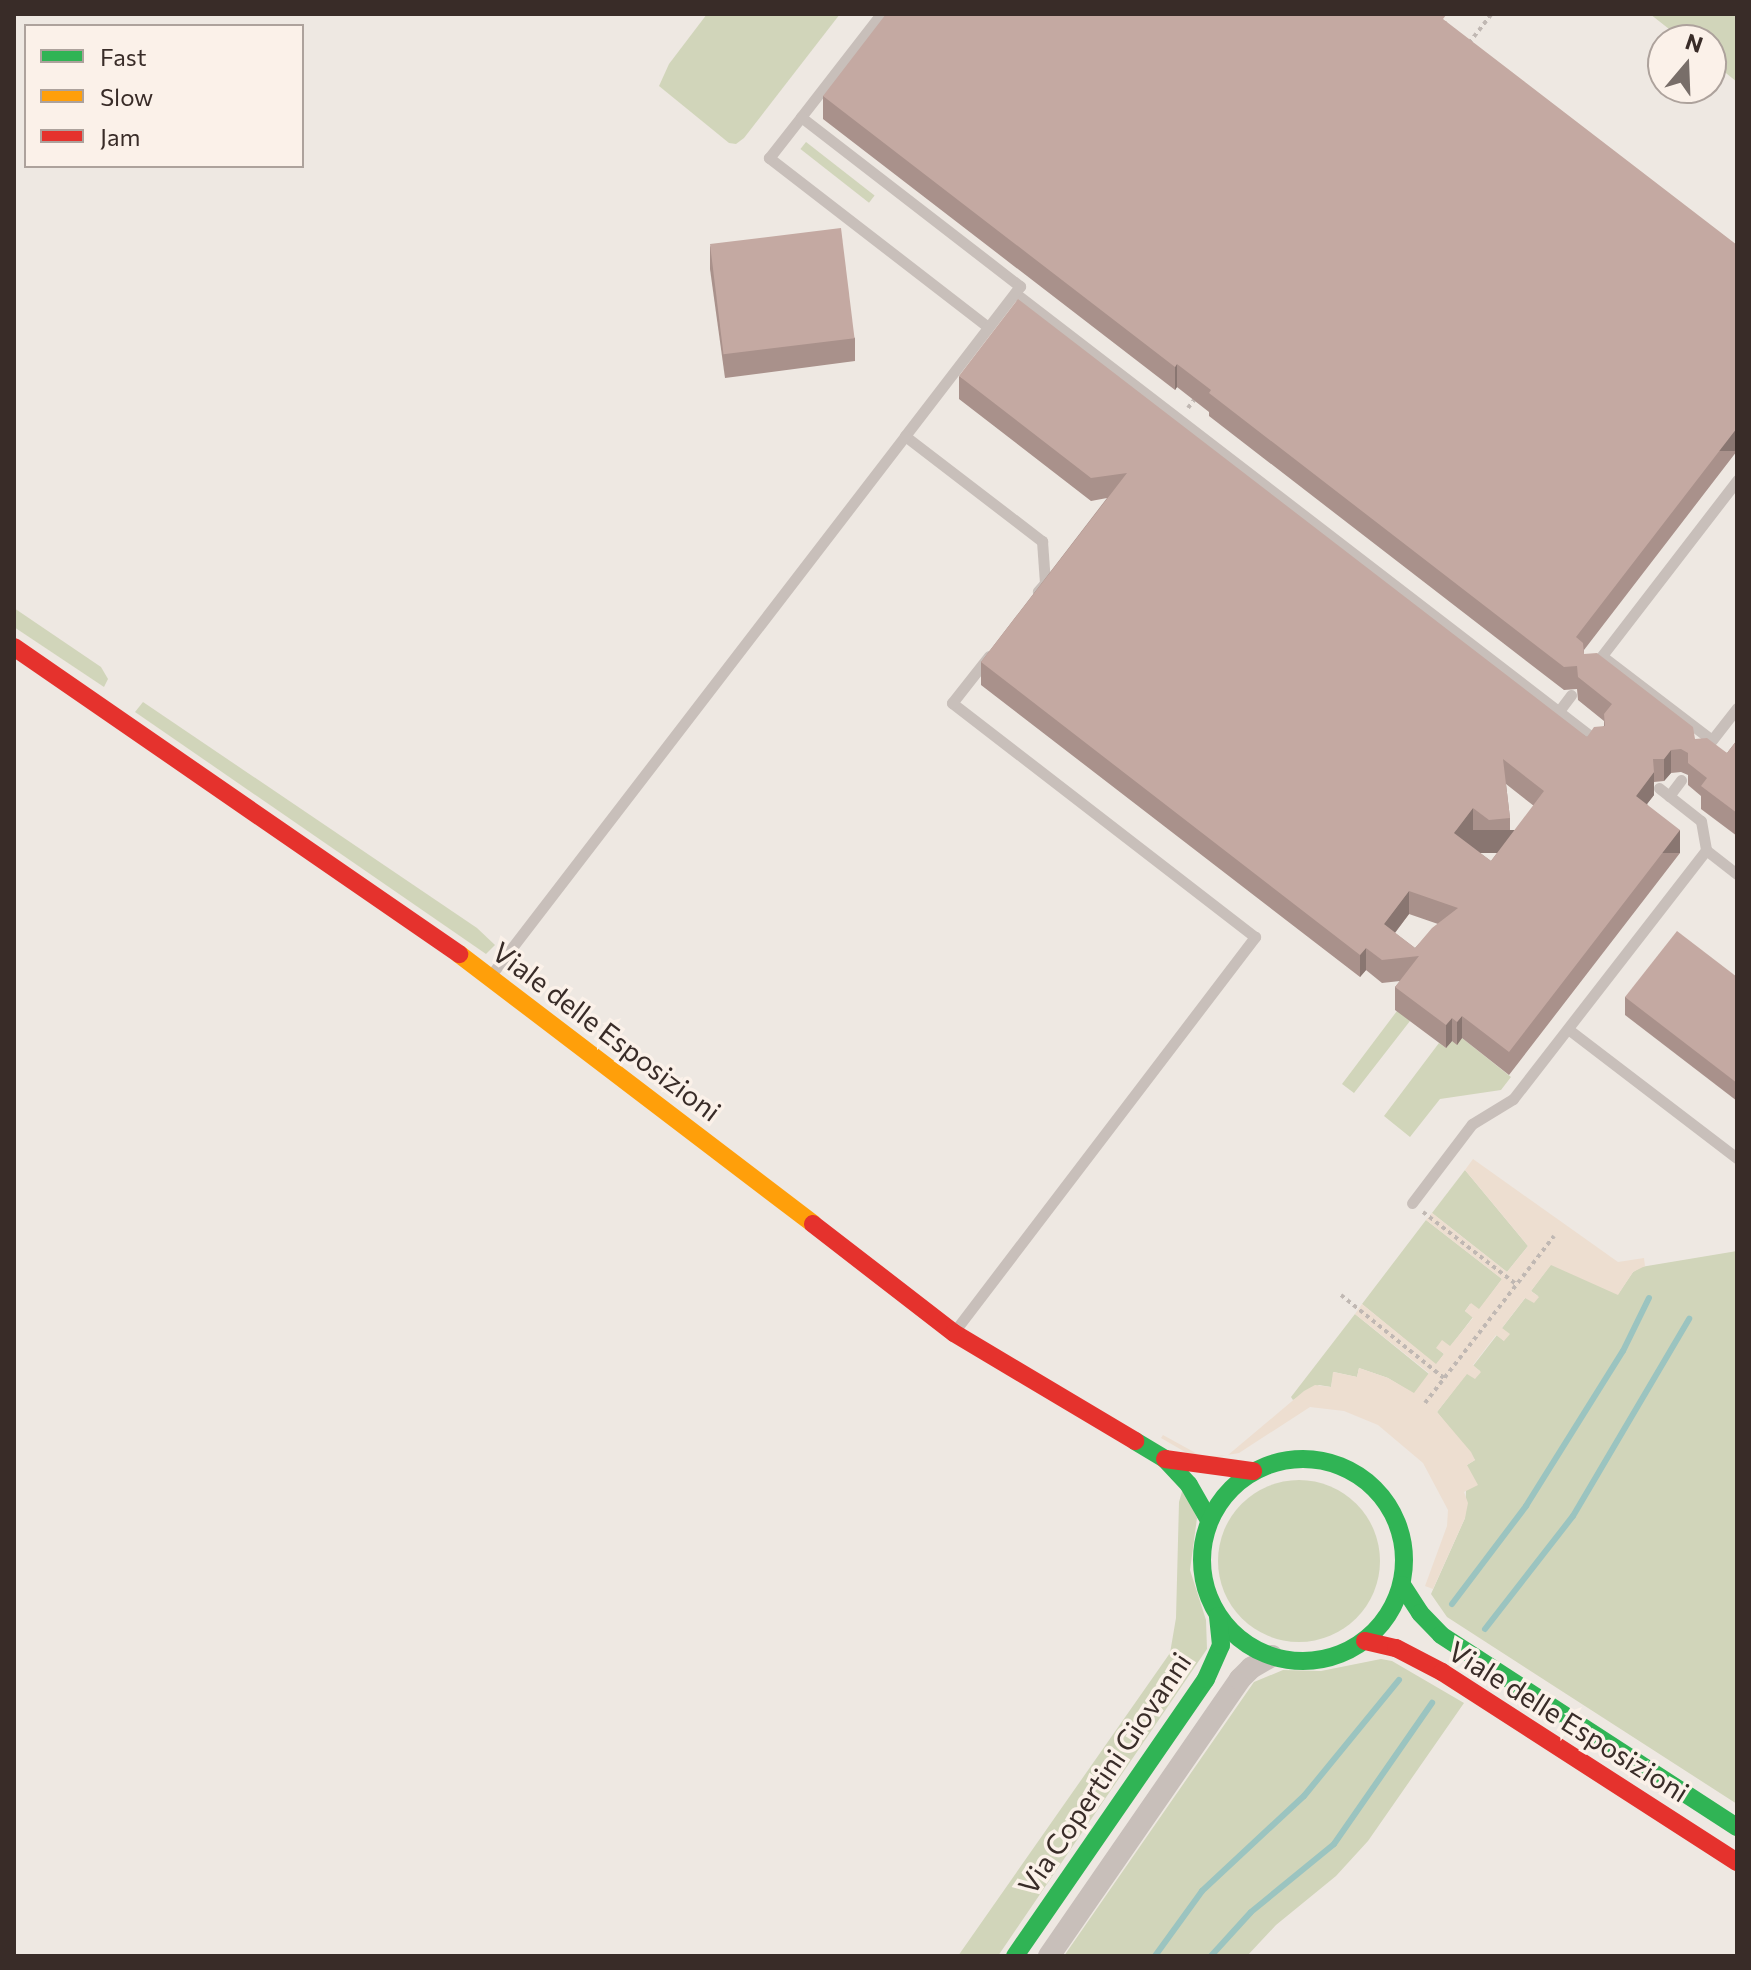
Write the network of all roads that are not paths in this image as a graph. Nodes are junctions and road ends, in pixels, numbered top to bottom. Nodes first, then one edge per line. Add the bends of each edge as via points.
1 (881, 14) edge
2 (801, 117) junction
3 (1015, 293) junction
4 (988, 327) junction
5 (905, 436) junction
6 (1737, 480) edge
7 (1027, 607) edge
8 (999, 643) edge
9 (14, 647) edge
10 (1602, 656) junction
11 (1590, 671) edge
12 (1571, 695) dead end
13 (1737, 708) edge
14 (1559, 711) junction
15 (1599, 743) edge
16 (1681, 780) dead end
17 (1706, 850) junction
18 (1737, 874) edge
19 (490, 976) junction
20 (1568, 1029) junction
21 (1737, 1158) edge
22 (1412, 1203) road end
23 (954, 1333) junction
24 (1165, 1459) junction
25 (1253, 1471) junction
26 (1209, 1520) junction
27 (1402, 1585) junction
28 (1218, 1616) junction
29 (1365, 1641) junction
30 (1272, 1656) junction
31 (1737, 1827) edge
32 (1737, 1862) edge
33 (1015, 1956) edge
34 (1049, 1956) edge

1 - 2 lane
2 - 3 lane via 1020,286
2 - 4 lane via 769,158
3 - 4 lane
3 - 14 lane
4 - 5 lane
5 - 7 lane via 1042,541 1045,583
5 - 19 lane
6 - 10 lane
8 - 23 lane via 952,703 1255,937
9 - 19 street, Viale delle Esposizioni
10 - 11 lane
10 - 13 lane via 1709,744
12 - 14 lane
14 - 15 lane
16 - 17 lane via 1664,792 1701,821
17 - 18 lane
17 - 20 lane
19 - 23 street, Viale delle Esposizioni
20 - 21 lane
20 - 22 lane via 1513,1099 1472,1124
23 - 24 street, Viale delle Esposizioni
24 - 25 street, Viale delle Esposizioni
24 - 26 street, Viale delle Esposizioni via 1189,1485
25 - 26 street, Viale delle Esposizioni via 1221,1499
25 - 27 street, Viale delle Esposizioni via 1308,1458 1336,1463 1361,1476 1396,1518 1405,1561
26 - 28 street, Viale delle Esposizioni via 1202,1550 1204,1584
27 - 29 street, Viale delle Esposizioni via 1391,1611
27 - 31 street, Viale delle Esposizioni via 1441,1635
28 - 30 street, Viale delle Esposizioni via 1241,1640
28 - 33 street, Via Copertini Giovanni via 1221,1645 1206,1679
29 - 30 street, Viale delle Esposizioni via 1339,1655 1310,1661
29 - 32 street, Viale delle Esposizioni via 1396,1648 1442,1672
30 - 34 street, Via Copertini Giovanni via 1240,1679

